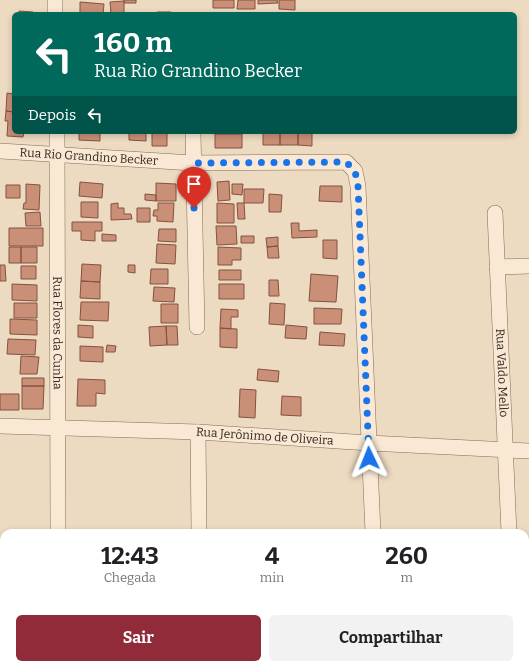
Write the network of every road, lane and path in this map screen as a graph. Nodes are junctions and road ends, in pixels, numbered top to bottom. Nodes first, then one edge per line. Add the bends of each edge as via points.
1 (55, 0) edge
2 (55, 12) edge
3 (57, 134) edge
4 (193, 134) edge
5 (0, 151) edge
6 (58, 154) junction
7 (193, 163) junction
8 (495, 213) dead end
9 (529, 266) edge
10 (497, 267) junction
11 (197, 327) dead end
12 (0, 426) edge
13 (58, 429) junction
14 (198, 432) junction
15 (369, 443) junction
16 (505, 450) junction
17 (529, 451) edge
18 (58, 529) edge
19 (199, 529) edge
20 (373, 529) edge
21 (509, 529) edge

1 - 2 street
3 - 6 street, Rua Flores da Cunha
4 - 7 street
5 - 6 street, Rua Rio Grandino Becker
6 - 7 street, Rua Rio Grandino Becker
6 - 13 street, Rua Flores da Cunha
7 - 11 street
7 - 15 street, Rua Rio Grandino Becker via 346,162 355,171 358,186
8 - 10 street, Rua Valdo Mello
9 - 10 street
10 - 16 street, Rua Valdo Mello
12 - 13 street, Rua Jerônimo de Oliveira
13 - 14 street, Rua Jerônimo de Oliveira
13 - 18 street, Rua Flores da Cunha
14 - 15 street, Rua Jerônimo de Oliveira
14 - 19 street
15 - 16 street, Rua Jerônimo de Oliveira
15 - 20 street
16 - 17 street, Rua Jerônimo de Oliveira
16 - 21 street, Rua Valdo Mello

